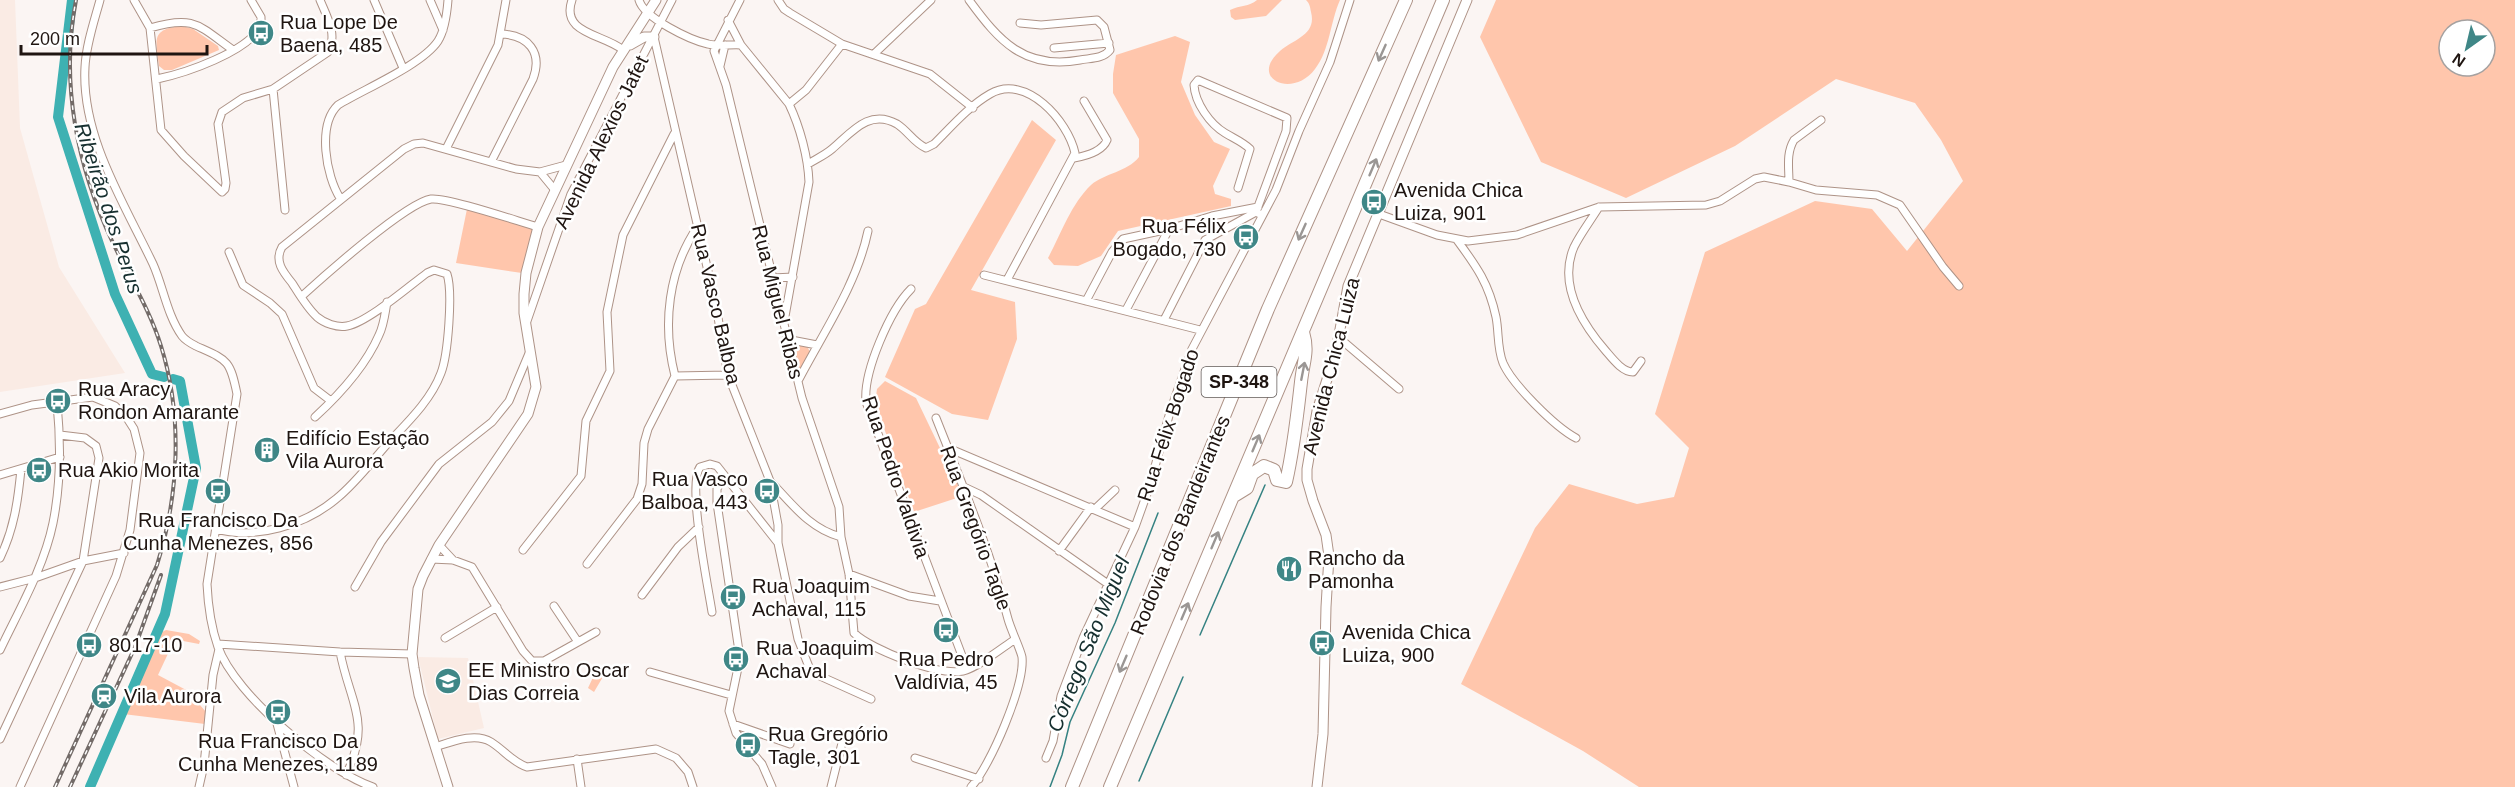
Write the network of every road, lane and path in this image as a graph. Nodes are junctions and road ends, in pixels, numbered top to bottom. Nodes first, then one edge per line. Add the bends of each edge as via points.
1 (100, 0) edge
2 (134, 0) edge
3 (251, 0) edge
4 (320, 0) edge
5 (374, 0) edge
6 (430, 0) edge
7 (448, 0) edge
8 (506, 0) edge
9 (572, 0) edge
10 (639, 0) edge
11 (656, 0) edge
12 (672, 0) edge
13 (740, 0) edge
14 (778, 0) edge
15 (931, 0) edge
16 (969, 0) edge
17 (1350, 0) edge
18 (1406, 0) edge
19 (1443, 0) edge
20 (1467, 0) edge
21 (647, 14) junction
22 (728, 20) junction
23 (661, 22) junction
24 (1020, 23) dead end
25 (150, 28) junction
26 (442, 30) junction
27 (501, 34) junction
28 (654, 37) junction
29 (1109, 43) junction
30 (842, 44) junction
31 (715, 45) junction
32 (725, 45) junction
33 (741, 45) junction
34 (1054, 48) dead end
35 (232, 50) junction
36 (623, 50) junction
37 (874, 54) junction
38 (720, 66) junction
39 (403, 68) junction
40 (157, 79) junction
41 (273, 90) junction
42 (1084, 101) dead end
43 (789, 104) junction
44 (973, 108) junction
45 (1821, 120) dead end
46 (675, 134) junction
47 (446, 149) junction
48 (1074, 158) junction
49 (491, 162) junction
50 (808, 164) junction
51 (566, 165) junction
52 (540, 172) junction
53 (1789, 182) junction
54 (1238, 188) dead end
55 (554, 189) junction
56 (340, 198) junction
57 (1599, 207) junction
58 (285, 210) dead end
59 (1259, 211) junction
60 (1378, 214) junction
61 (698, 226) junction
62 (538, 227) junction
63 (1169, 229) junction
64 (868, 231) dead end
65 (1456, 240) junction
66 (229, 252) dead end
67 (984, 275) dead end
68 (773, 278) junction
69 (793, 278) junction
70 (1007, 280) junction
71 (1959, 286) dead end
72 (911, 289) dead end
73 (302, 296) junction
74 (1086, 301) junction
75 (387, 302) junction
76 (1126, 310) junction
77 (1164, 320) junction
78 (527, 321) junction
79 (783, 326) junction
80 (1200, 330) junction
81 (1303, 332) junction
82 (1338, 337) junction
83 (786, 339) junction
84 (817, 345) junction
85 (531, 349) junction
86 (1641, 361) dead end
87 (728, 375) junction
88 (675, 376) junction
89 (798, 381) junction
90 (1399, 389) dead end
91 (331, 401) junction
92 (57, 403) junction
93 (0, 414) edge
94 (315, 417) dead end
95 (936, 418) dead end
96 (60, 435) junction
97 (1576, 438) dead end
98 (948, 448) junction
99 (60, 457) junction
100 (21, 469) junction
101 (0, 475) edge
102 (723, 475) junction
103 (770, 481) junction
104 (964, 487) junction
105 (1115, 490) dead end
106 (1233, 497) junction
107 (1094, 508) junction
108 (1135, 526) junction
109 (699, 527) junction
110 (216, 529) junction
111 (841, 537) junction
112 (778, 543) junction
113 (439, 545) junction
114 (523, 550) dead end
115 (1059, 550) junction
116 (124, 553) junction
117 (0, 558) edge
118 (430, 559) junction
119 (453, 560) junction
120 (83, 561) junction
121 (587, 564) dead end
122 (849, 574) junction
123 (35, 578) junction
124 (1108, 584) junction
125 (0, 586) edge
126 (355, 587) dead end
127 (642, 594) dead end
128 (940, 601) junction
129 (554, 606) dead end
130 (496, 607) junction
131 (712, 612) dead end
132 (596, 632) dead end
133 (445, 638) dead end
134 (1014, 640) junction
135 (578, 642) junction
136 (218, 647) junction
137 (0, 650) edge
138 (340, 652) junction
139 (412, 654) junction
140 (967, 669) junction
141 (650, 672) dead end
142 (731, 695) junction
143 (871, 699) dead end
144 (275, 719) junction
145 (732, 724) junction
146 (0, 739) edge
147 (843, 743) dead end
148 (790, 744) dead end
149 (435, 747) junction
150 (915, 758) dead end
151 (1046, 758) dead end
152 (577, 759) junction
153 (346, 775) junction
154 (979, 779) junction
155 (1112, 785) edge
156 (368, 786) edge
157 (20, 787) edge
158 (199, 787) edge
159 (294, 787) edge
160 (448, 787) edge
161 (581, 787) edge
162 (693, 787) edge
163 (772, 787) edge
164 (831, 787) edge
165 (971, 787) edge
166 (1072, 787) edge
167 (1317, 787) edge

1 - 110 street via 85,65 94,138 157,272 178,330 188,342 225,360 234,383 235,405
2 - 25 street
3 - 35 street via 261,17 261,26 250,40
4 - 41 street via 332,33 330,50
5 - 39 street
6 - 26 street
7 - 26 street
8 - 27 street
9 - 36 street via 569,16 574,25
10 - 21 street
11 - 21 main road, Avenida Alexios Jafet
12 - 23 street, Avenida Alexios Jafet
13 - 22 street
14 - 30 street via 784,9
15 - 37 street
16 - 29 street via 996,36 1048,63 1102,56 1110,50
17 - 59 street, Rua Félix Bogado via 1330,62 1276,190
18 -> 166 highway, Rodovia dos Bandeirantes / SP-348 via 1268,309
81 -> 19 highway, Rodovia dos Bandeirantes / SP-348
20 - 60 main road, Avenida Chica Luiza
21 - 23 street
21 - 36 main road, Avenida Alexios Jafet
22 - 31 street
22 - 33 street
23 - 28 street, Avenida Alexios Jafet
23 - 31 street
24 - 29 street via 1097,20
25 - 35 street via 190,21
25 - 40 street
26 - 39 street via 432,49
27 - 47 street
27 - 49 street via 525,40 536,58 536,68
28 - 36 main road via 644,37
28 - 46 street, Rua Vasco Balboa
28 - 78 street, Avenida Alexios Jafet via 571,194
29 - 34 street
30 - 37 street
30 - 43 street via 806,90
31 - 32 street
31 - 38 street, Rua Miguel Ribas
32 - 33 street
32 - 38 street, Rua Miguel Ribas
33 - 43 street
35 - 40 street
36 - 51 main road, Avenida Alexios Jafet
37 - 44 street via 930,74
38 - 68 street, Rua Miguel Ribas
39 - 56 street via 329,114 328,166 330,180
40 - 41 street via 160,127 168,140 220,191 224,191 226,183 220,116 243,98
41 - 58 street
42 - 48 street via 1107,140 1086,156
43 - 50 street
44 - 48 street via 998,90 1031,96 1057,116 1071,139
44 - 50 street via 926,148 897,125 873,119 851,129 828,152
45 - 53 street via 1791,145
46 - 61 street, Rua Vasco Balboa
46 - 114 street via 623,235 607,312 610,371 586,421 581,476
47 - 49 street
47 - 56 street via 419,143 409,146
48 - 70 street
49 - 52 street
50 - 69 street via 809,182
51 - 52 street
51 - 55 main road, Avenida Alexios Jafet
52 - 55 street
53 - 57 street via 1755,179 1720,201 1706,205
53 - 71 street via 1816,190 1877,195 1900,206
54 - 59 street via 1250,149 1207,116 1196,96 1194,85 1198,80 1287,118
55 - 62 main road, Avenida Alexios Jafet
56 - 73 street via 278,253 280,265
57 - 65 street via 1517,236
57 - 86 street via 1573,249 1571,292 1588,330 1617,363 1633,372
59 - 63 street via 1212,216
59 - 77 street via 1205,240
59 - 80 street, Rua Félix Bogado
60 - 65 street
60 - 82 main road, Avenida Chica Luiza via 1348,286
61 - 87 street, Rua Vasco Balboa
61 - 88 street via 679,258 672,288 668,330
62 - 73 street via 450,202 426,201 407,211
62 - 78 main road, Avenida Alexios Jafet via 526,273
63 - 74 street via 1123,239
63 - 76 street
64 - 84 street via 861,259
65 - 97 street via 1481,273 1490,294 1499,349 1507,370 1550,420
66 - 91 street via 243,285 282,314 314,388
67 - 70 street
68 - 69 street
68 - 79 street, Rua Miguel Ribas
69 - 79 street
70 - 74 street
72 - 128 street, Rua Pedro Valdivia via 899,301 868,375 866,402
73 - 75 street via 316,316 344,327 356,324
74 - 76 street
75 - 91 street via 379,336
75 - 110 street via 427,273 434,270 447,274 445,355 427,400 333,502 272,530 238,533
76 - 77 street
77 - 80 street
78 - 85 main road, Avenida Alexios Jafet
79 - 83 street, Rua Miguel Ribas
80 - 108 street, Rua Félix Bogado
106 -> 81 highway, Rodovia dos Bandeirantes / SP-348
106 -> 81 highway via 1247,488 1252,474 1264,466 1274,470 1277,480 1286,482 1308,348
82 - 90 street
82 - 167 main road, Avenida Chica Luiza via 1317,411 1307,470 1309,490 1326,535 1329,556 1323,734
83 - 84 street
83 - 89 street, Rua Miguel Ribas
84 - 89 street
85 - 113 main road, Avenida Alexios Jafet via 536,387 528,414
85 - 126 street via 509,400 492,422 439,464 381,542
87 - 88 street
87 - 103 street, Rua Vasco Balboa
88 - 121 street via 648,429 637,499
89 - 111 street, Rua Miguel Ribas via 839,507
91 - 94 street
92 - 93 street
92 - 96 street
92 - 116 street via 84,397 107,402 134,429 140,453
95 - 98 street, Rua Gregório Tagle
96 - 99 street
96 - 120 street via 85,438 96,446 98,453
98 - 104 street, Rua Gregório Tagle
98 - 107 street
99 - 100 street
99 - 123 street via 53,524
100 - 101 street
100 - 117 street via 16,514
102 - 109 street via 710,464 697,471
102 - 112 street
102 - 142 street via 717,503 740,658
103 - 111 street via 810,523
103 - 112 street, Rua Vasco Balboa
104 - 115 street
104 - 134 street, Rua Gregório Tagle
105 - 107 street
155 -> 106 highway, Rodovia dos Bandeirantes / SP-348
107 - 108 street
107 - 115 street
108 - 124 street, Rua Félix Bogado
109 - 127 street via 678,547
109 - 131 street
110 - 136 street via 207,584
111 - 122 street, Rua Miguel Ribas
112 - 143 street, Rua Vasco Balboa via 798,639 811,672
113 - 118 main road, Avenida Alexios Jafet
113 - 119 street
115 - 124 street
116 - 120 street
116 - 157 street
118 - 119 street
118 - 139 main road, Avenida Alexios Jafet via 418,589
119 - 130 street via 472,567
120 - 123 street
120 - 146 street
122 - 128 street via 909,596
122 - 140 street, Rua Miguel Ribas via 853,628 857,635 923,665 955,671
123 - 125 street
123 - 137 street
124 - 151 street, Rua Félix Bogado via 1061,696
128 - 140 street, Rua Pedro Valdivia
129 - 135 street
130 - 133 street
130 - 135 street via 532,661 544,661
132 - 135 street
134 - 140 street
134 - 154 street, Rua Gregório Tagle via 1022,656 1015,694
136 - 138 street
136 - 144 street via 241,687
136 - 158 street
138 - 139 street
138 - 153 street via 360,729
139 - 149 main road, Avenida Alexios Jafet via 419,695
141 - 142 street
142 - 145 street
144 - 153 street
144 - 159 street
145 - 148 street
145 - 163 street via 762,764
147 - 164 street
149 - 152 street via 474,737 491,741 527,767
149 - 160 main road, Avenida Alexios Jafet
150 - 154 street
152 - 161 street
152 - 162 street via 656,749 676,758 688,772
153 - 156 street
154 - 165 street, Rua Gregório Tagle

